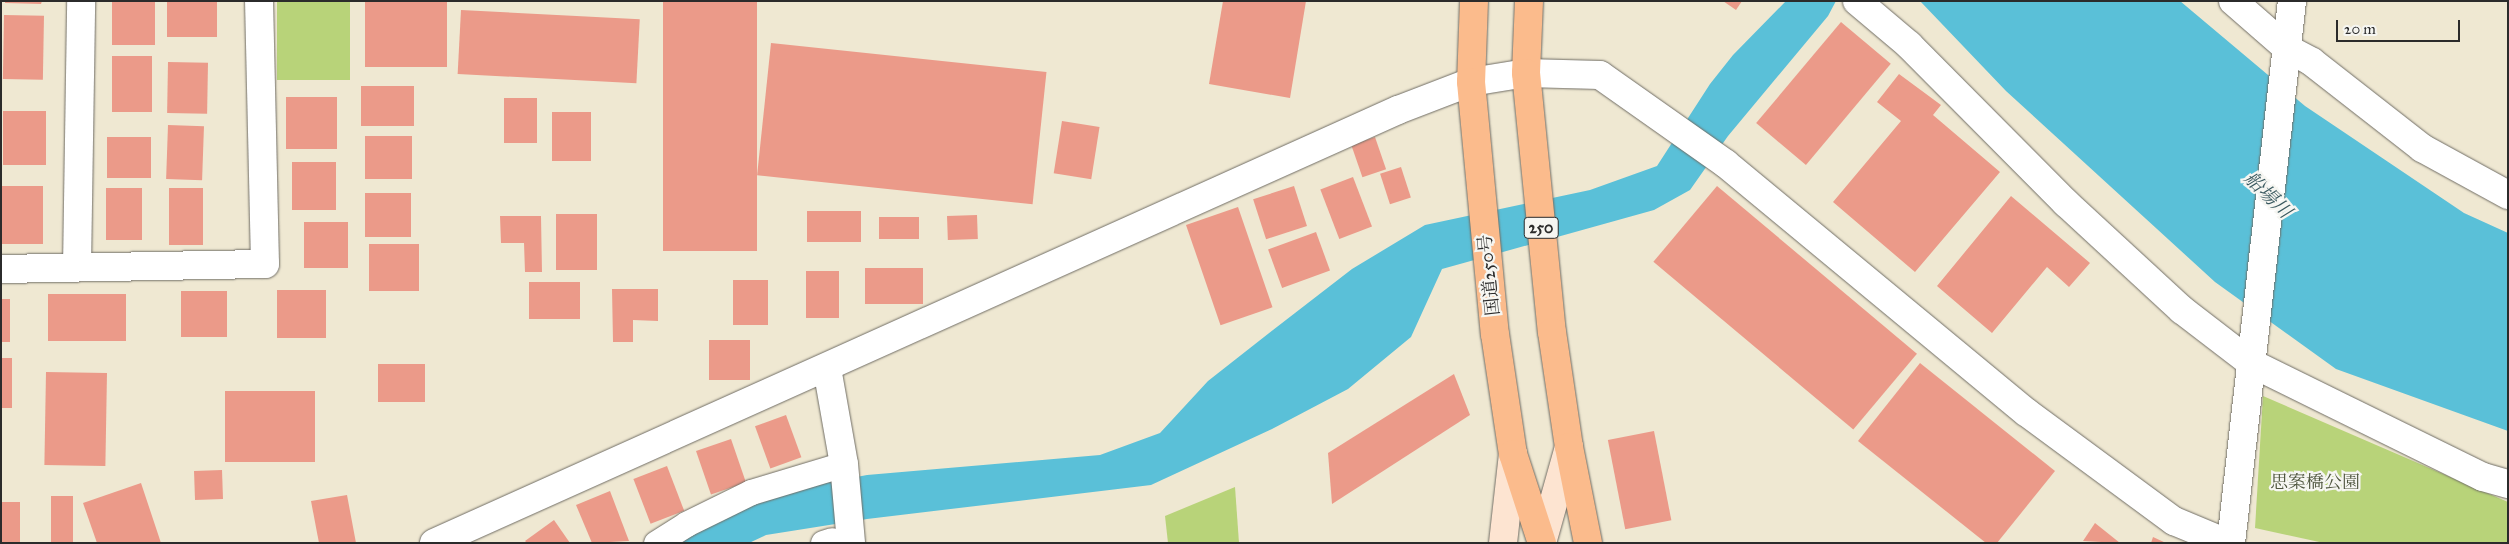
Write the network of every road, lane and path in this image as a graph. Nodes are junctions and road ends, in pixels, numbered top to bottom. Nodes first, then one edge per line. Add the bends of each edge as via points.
1 (82, 1) edge
2 (259, 1) edge
3 (1474, 1) edge
4 (1529, 1) edge
5 (1857, 1) edge
6 (2233, 1) edge
7 (2292, 1) edge
8 (2288, 49) junction
9 (1526, 73) junction
10 (1471, 82) junction
11 (2508, 195) edge
12 (77, 267) junction
13 (1, 269) edge
14 (2251, 363) junction
15 (827, 368) junction
16 (1569, 447) junction
17 (1513, 454) junction
18 (844, 464) junction
19 (2508, 484) edge
20 (836, 542) edge
21 (434, 543) edge
22 (656, 543) edge
23 (1503, 543) edge
24 (1542, 543) edge
25 (1588, 543) edge
26 (2227, 543) edge
27 (2231, 543) edge

1 - 12 street
2 - 12 street via 265,264
3 - 10 highway, 国道250号
4 - 9 highway, 250
5 - 14 street via 1910,45 2066,203 2167,296
6 - 8 street
7 - 8 street
8 - 11 street via 2312,62 2422,148
8 - 14 street
9 - 10 street
9 - 16 highway, 250 via 1552,332
9 - 26 street via 1600,75 1726,164 2026,412 2174,520
10 - 15 street via 1398,110
10 - 17 highway, 国道250号 via 1495,334
12 - 13 street
14 - 19 street via 2483,477
14 - 27 street
15 - 18 street
15 - 21 street
16 - 24 main road
16 - 25 highway, 250
17 - 23 main road
17 - 24 highway, 国道250号
18 - 20 street
18 - 22 lane via 751,492 686,524

